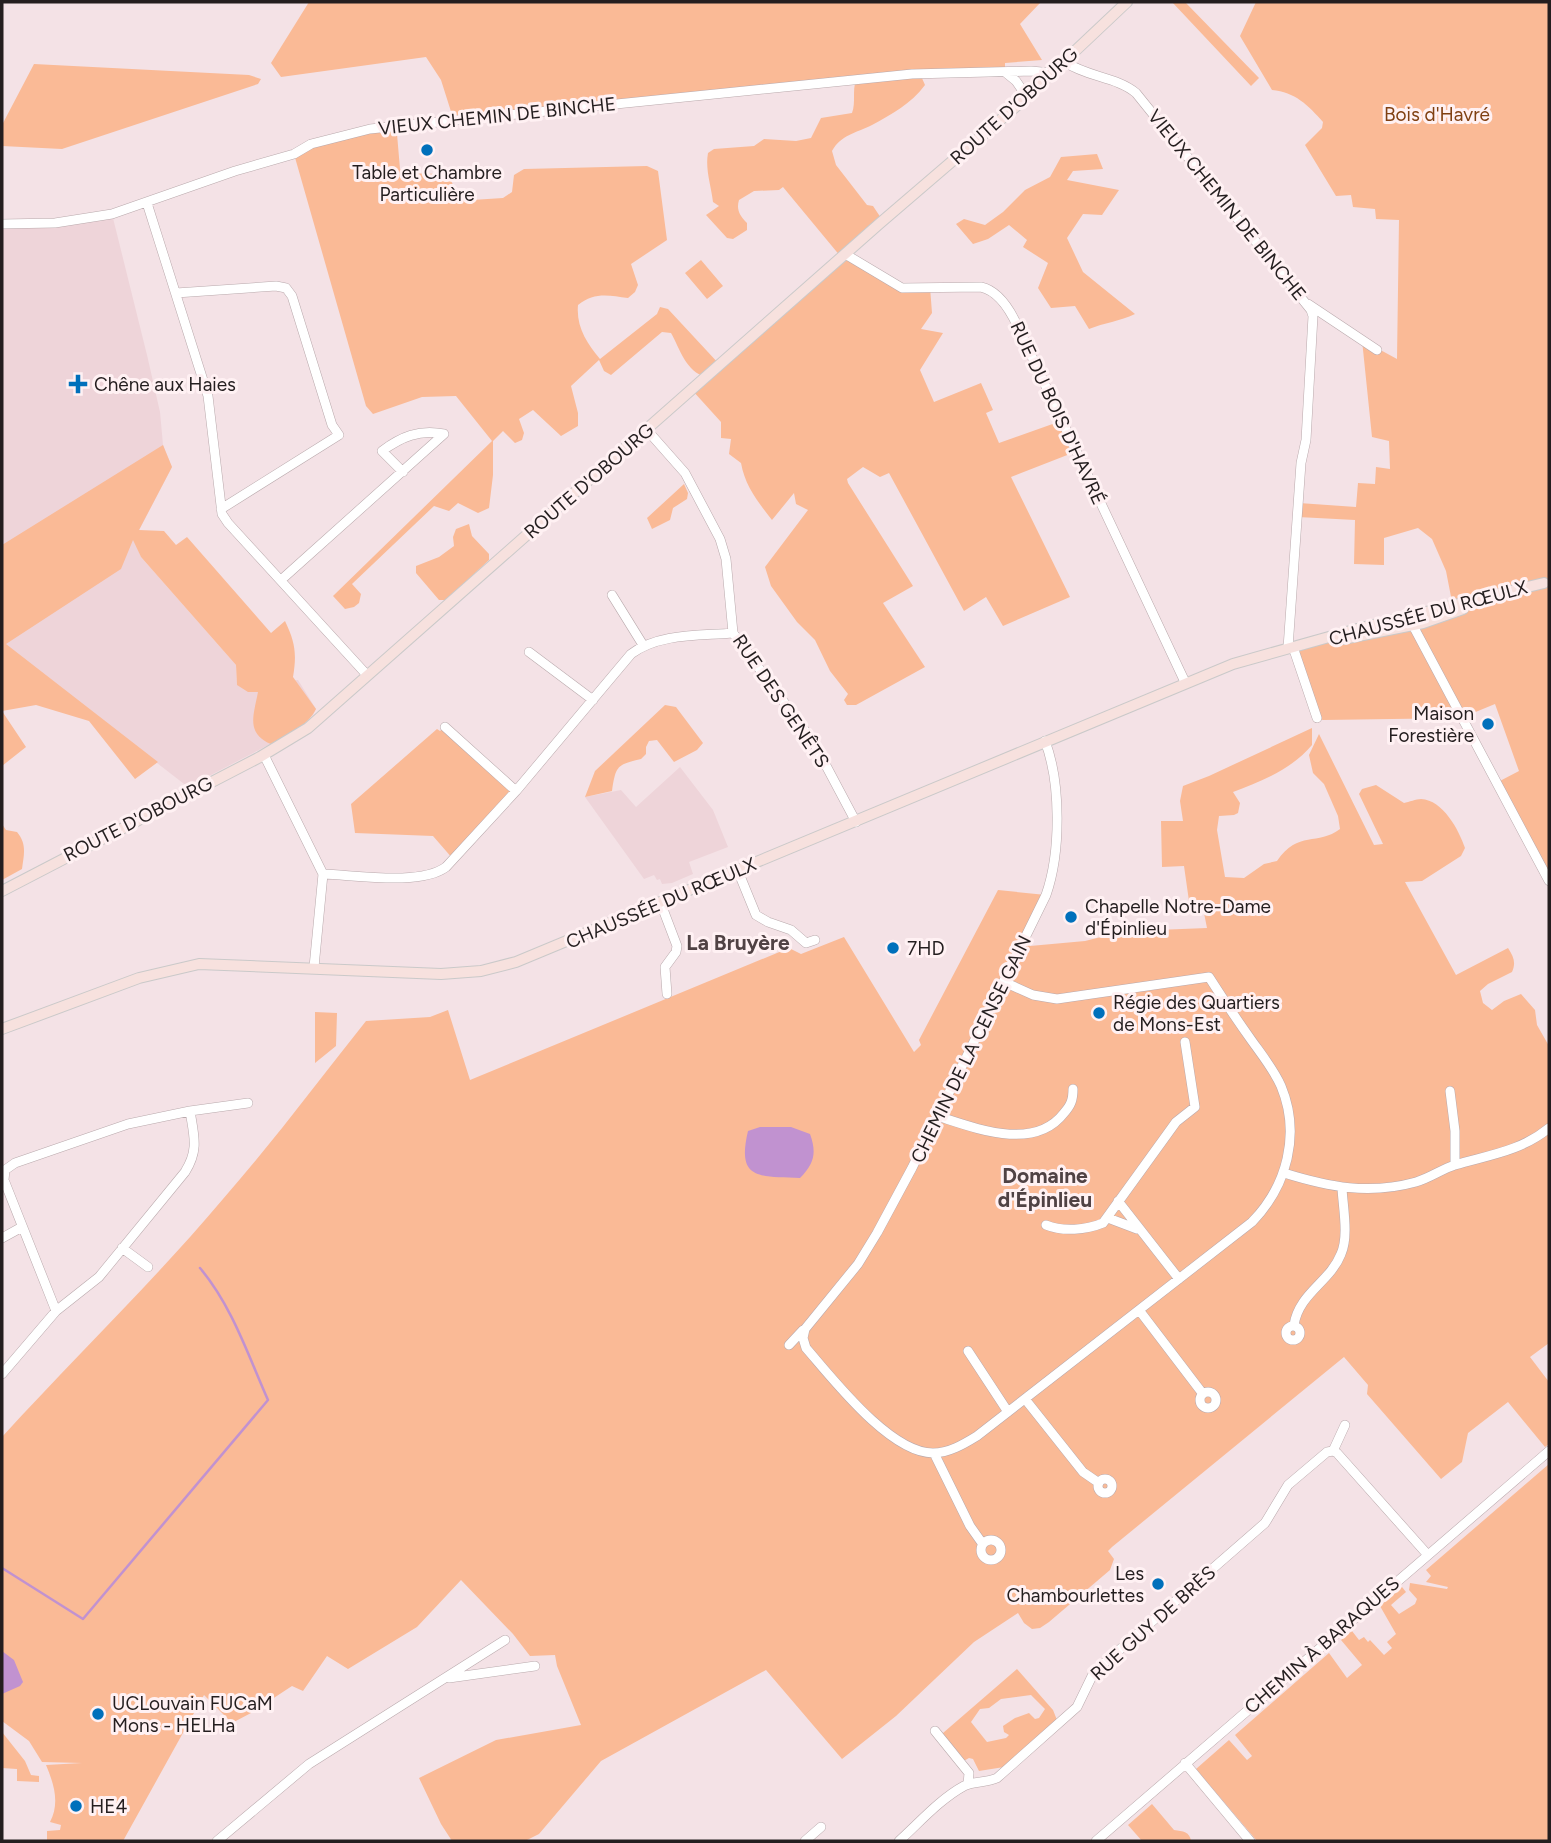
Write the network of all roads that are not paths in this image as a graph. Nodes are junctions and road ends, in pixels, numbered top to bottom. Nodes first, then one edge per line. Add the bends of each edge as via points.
1 (1127, 2) edge
2 (1065, 62) junction
3 (1005, 72) junction
4 (1052, 73) junction
5 (1027, 97) junction
6 (147, 203) junction
7 (2, 224) edge
8 (845, 254) junction
9 (176, 293) junction
10 (1307, 303) junction
11 (1377, 350) dead end
12 (647, 430) junction
13 (403, 472) junction
14 (221, 509) junction
15 (281, 580) junction
16 (1547, 582) edge
17 (612, 595) dead end
18 (1410, 621) junction
19 (733, 633) junction
20 (643, 645) junction
21 (1291, 648) junction
22 (529, 652) dead end
23 (368, 675) junction
24 (1185, 682) junction
25 (593, 700) junction
26 (1317, 718) dead end
27 (445, 727) dead end
28 (1045, 741) junction
29 (264, 755) junction
30 (516, 791) junction
31 (856, 822) junction
32 (737, 871) junction
33 (323, 874) junction
34 (1549, 881) edge
35 (2, 891) edge
36 (661, 904) junction
37 (815, 940) dead end
38 (314, 967) junction
39 (1004, 982) junction
40 (667, 994) dead end
41 (2, 1029) edge
42 (1185, 1042) dead end
43 (1073, 1089) dead end
44 (1450, 1091) dead end
45 (248, 1104) dead end
46 (190, 1111) junction
47 (937, 1116) junction
48 (1549, 1128) edge
49 (1455, 1165) junction
50 (1284, 1173) junction
51 (1342, 1188) junction
52 (1116, 1204) junction
53 (1108, 1218) junction
54 (1046, 1225) dead end
55 (22, 1227) junction
56 (1139, 1230) junction
57 (2, 1238) edge
58 (122, 1248) junction
59 (148, 1267) dead end
60 (1179, 1279) junction
61 (1139, 1310) junction
62 (56, 1311) junction
63 (1294, 1325) dead end
64 (805, 1329) junction
65 (789, 1345) dead end
66 (968, 1350) dead end
67 (2, 1374) edge
68 (1203, 1394) dead end
69 (1025, 1399) junction
70 (1008, 1412) junction
71 (1345, 1425) dead end
72 (1334, 1451) junction
73 (1549, 1451) edge
74 (934, 1453) junction
75 (1099, 1483) dead end
76 (982, 1543) dead end
77 (1427, 1555) junction
78 (505, 1640) dead end
79 (535, 1666) dead end
80 (443, 1679) junction
81 (935, 1731) dead end
82 (1185, 1763) junction
83 (968, 1784) junction
84 (821, 1827) dead end
85 (217, 1841) edge
86 (807, 1841) edge
87 (899, 1841) edge
88 (1097, 1841) edge
89 (1250, 1841) edge

1 - 2 main road, ROUTE D'OBOURG
2 - 4 main road, ROUTE D'OBOURG
2 - 10 street, VIEUX CHEMIN DE BINCHE via 1136,93
3 - 4 street, VIEUX CHEMIN DE BINCHE
3 - 5 street
3 - 6 street, VIEUX CHEMIN DE BINCHE via 898,75 370,129 311,144 294,154
4 - 5 main road, ROUTE D'OBOURG
5 - 8 main road, ROUTE D'OBOURG
6 - 7 street, VIEUX CHEMIN DE BINCHE via 87,219
6 - 9 street
8 - 12 main road, ROUTE D'OBOURG
8 - 24 street, RUE DU BOIS D'HAVRÉ via 902,288 981,287 999,296 1017,325
9 - 14 street via 210,405
9 - 14 street via 286,288 338,435
10 - 11 street
10 - 21 street, VIEUX CHEMIN DE BINCHE via 1313,316
12 - 19 street, RUE DES GENÊTS via 685,473 720,539
12 - 23 main road, ROUTE D'OBOURG
13 - 13 street via 433,444 444,435 418,433 382,451
13 - 15 street
14 - 15 street via 228,523
15 - 23 street
16 - 18 main road, CHAUSSÉE DU RŒULX
16 - 18 main road, CHAUSSÉE DU RŒULX
17 - 20 street
18 - 21 main road, CHAUSSÉE DU RŒULX
18 - 34 street
19 - 20 street
19 - 31 street, RUE DES GENÊTS via 814,743
20 - 25 street
21 - 24 main road, CHAUSSÉE DU RŒULX
21 - 26 street
22 - 25 street
23 - 29 main road, ROUTE D'OBOURG via 308,728
24 - 28 main road, CHAUSSÉE DU RŒULX
25 - 30 street
27 - 30 street
28 - 31 main road, CHAUSSÉE DU RŒULX
28 - 39 street, CHEMIN DE LA CENSE GAIN via 1055,793 1053,869 1044,899
29 - 33 street
29 - 35 main road, ROUTE D'OBOURG
30 - 33 street via 437,873 415,878
31 - 32 main road, CHAUSSÉE DU RŒULX
32 - 36 main road, CHAUSSÉE DU RŒULX
32 - 37 street via 759,917 791,930 806,943
33 - 38 street
36 - 38 main road, CHAUSSÉE DU RŒULX via 526,960 481,971 426,974
36 - 40 street via 677,946 665,967
38 - 41 main road, CHAUSSÉE DU RŒULX via 183,966
39 - 47 street, CHEMIN DE LA CENSE GAIN
39 - 50 street via 1033,995 1057,999 1209,978 1281,1086 1290,1129
42 - 52 street via 1195,1107 1176,1122
43 - 47 street via 1072,1104 1059,1121 1040,1131 997,1134
44 - 49 street
45 - 46 street
46 - 55 street via 128,1124 15,1163 5,1170 4,1181
46 - 58 street via 195,1147 191,1163
47 - 64 street, CHEMIN DE LA CENSE GAIN via 868,1249
48 - 49 street via 1507,1152
49 - 51 street via 1406,1184
50 - 51 street
50 - 60 street via 1252,1222
51 - 63 street via 1342,1252 1300,1305
52 - 53 street
52 - 56 street
53 - 54 street via 1090,1227 1062,1230
53 - 56 street
55 - 57 street
55 - 62 street
56 - 60 street
58 - 59 street
58 - 62 street via 99,1277
60 - 61 street
61 - 68 street
61 - 69 street
62 - 67 street
64 - 65 street, CHEMIN DE LA CENSE GAIN
64 - 74 street via 806,1348 854,1404 901,1442
66 - 70 street
69 - 70 street
69 - 75 street via 1083,1472
70 - 74 street via 962,1445
71 - 72 street
72 - 77 street
72 - 83 street, RUE GUY DE BRÈS via 1288,1485 1265,1523 1094,1672 1077,1706 997,1778
73 - 77 street, CHEMIN À BARAQUES
74 - 76 street
77 - 82 street, CHEMIN À BARAQUES
78 - 80 street
79 - 80 street
80 - 85 street via 309,1764
81 - 83 street via 969,1773
82 - 88 street, CHEMIN À BARAQUES
82 - 89 street
83 - 87 street, RUE GUY DE BRÈS
84 - 86 street

